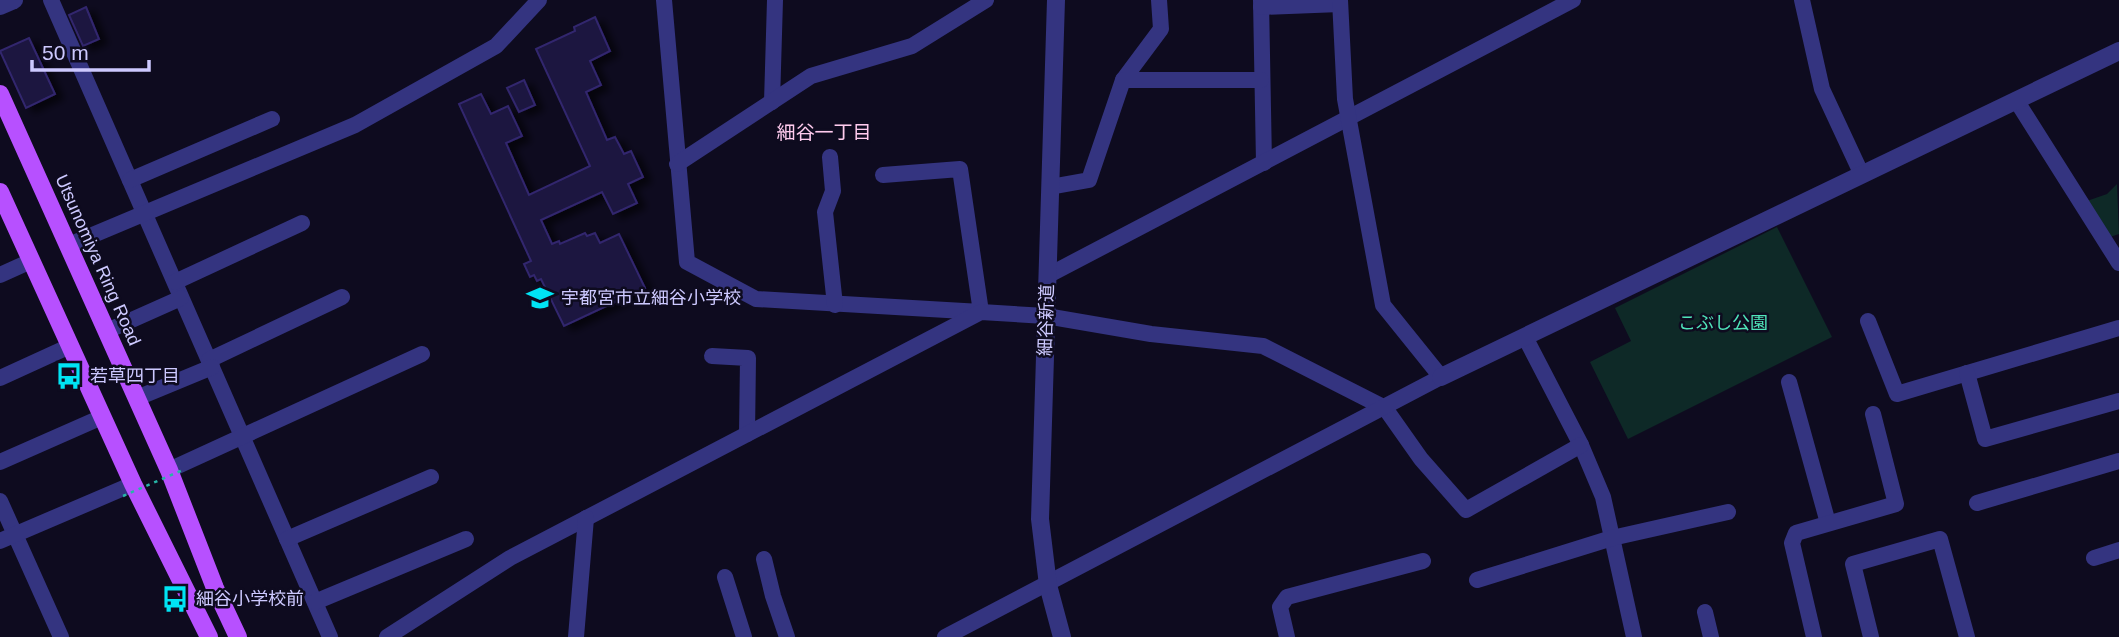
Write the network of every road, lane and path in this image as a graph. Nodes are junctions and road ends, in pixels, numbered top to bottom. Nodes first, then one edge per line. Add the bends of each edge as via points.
1 (14, 0) edge
2 (51, 0) edge
3 (539, 0) edge
4 (664, 0) edge
5 (775, 0) edge
6 (986, 0) edge
7 (1056, 0) edge
8 (1159, 0) edge
9 (1573, 0) edge
10 (1802, 0) edge
11 (1340, 2) edge
12 (1261, 3) edge
13 (0, 6) edge
14 (2119, 51) edge
15 (1123, 80) junction
16 (1261, 80) junction
17 (0, 93) edge
18 (2016, 100) junction
19 (772, 102) junction
20 (1348, 117) junction
21 (272, 119) dead end
22 (830, 157) dead end
23 (1264, 163) junction
24 (677, 164) junction
25 (883, 175) dead end
26 (1862, 175) junction
27 (130, 180) junction
28 (1050, 187) junction
29 (0, 192) edge
30 (144, 213) junction
31 (302, 223) dead end
32 (2113, 241) edge
33 (69, 245) junction
34 (31, 261) junction
35 (2119, 263) edge
36 (0, 275) edge
37 (1047, 276) junction
38 (178, 290) junction
39 (342, 297) dead end
40 (835, 305) junction
41 (981, 312) junction
42 (1046, 316) junction
43 (1868, 321) dead end
44 (2119, 328) edge
45 (107, 331) junction
46 (1525, 337) junction
47 (70, 346) junction
48 (422, 354) dead end
49 (712, 356) dead end
50 (211, 363) junction
51 (1967, 373) junction
52 (0, 377) edge
53 (1441, 377) junction
54 (1789, 382) dead end
55 (137, 398) junction
56 (2119, 401) edge
57 (1385, 408) junction
58 (1873, 414) dead end
59 (102, 418) junction
60 (747, 434) junction
61 (243, 436) junction
62 (1581, 445) junction
63 (2119, 461) edge
64 (0, 462) edge
65 (177, 470) junction
66 (430, 477) dead end
67 (128, 490) junction
68 (0, 501) edge
69 (1977, 503) dead end
70 (1728, 512) dead end
71 (586, 518) junction
72 (1828, 523) junction
73 (7, 537) edge
74 (466, 538) dead end
75 (1612, 538) junction
76 (287, 539) junction
77 (2119, 550) edge
78 (2094, 558) dead end
79 (764, 559) dead end
80 (1423, 561) dead end
81 (725, 577) dead end
82 (1478, 580) dead end
83 (1048, 585) junction
84 (315, 602) junction
85 (1705, 612) dead end
86 (61, 637) edge
87 (209, 637) edge
88 (238, 637) edge
89 (330, 637) edge
90 (387, 637) edge
91 (576, 637) edge
92 (744, 637) edge
93 (787, 637) edge
94 (945, 637) edge
95 (1062, 637) edge
96 (1287, 637) edge
97 (1634, 637) edge
98 (1711, 637) edge
99 (1814, 637) edge
100 (1871, 637) edge
101 (1967, 637) edge

1 - 13 street
2 - 27 street
3 - 30 street via 496,46 355,125
4 - 24 street
5 - 19 street
6 - 19 street via 912,46 811,76
7 - 28 street, 細谷新道
8 - 15 street via 1161,29
9 - 20 street
10 - 26 street via 1822,89
11 - 12 street
11 - 20 street
12 - 16 street
14 - 18 street
15 - 16 street
15 - 28 street via 1089,180
16 - 23 street
17 - 33 main road, Utsunomiya Ring Road
18 - 26 street
18 - 32 street
19 - 24 street
20 - 23 street
20 - 53 street via 1383,305
21 - 27 street
22 - 40 street via 833,191 825,212
23 - 37 street
24 - 40 street via 687,262 756,299
25 - 41 street via 960,169
26 - 46 street
27 - 30 street
28 - 37 street, 細谷新道
29 - 34 main road
30 - 33 street
30 - 38 street
31 - 38 street
32 - 35 street
33 - 45 main road, Utsunomiya Ring Road
34 - 36 street
34 - 47 main road
37 - 42 street, 細谷新道
38 - 45 street
38 - 50 street
39 - 50 street
40 - 41 street
41 - 42 street
41 - 60 street
42 - 57 street via 1263,346
42 - 83 street, 細谷新道 via 1040,519
43 - 51 street via 1897,394
44 - 51 street
45 - 55 main road, Utsunomiya Ring Road
46 - 53 street
46 - 62 street
47 - 52 street
47 - 59 main road
48 - 61 street
49 - 60 street via 748,358
50 - 55 street
50 - 61 street
51 - 56 street via 1985,439
53 - 57 street
54 - 72 street
55 - 65 main road, Utsunomiya Ring Road
57 - 62 street via 1421,459 1466,510
57 - 83 street
58 - 72 street via 1896,504
59 - 64 street
59 - 67 main road
60 - 71 street
61 - 65 street
61 - 76 street
62 - 75 street via 1603,497
63 - 69 street
65 - 67 path, bridge
65 - 88 main road, Utsunomiya Ring Road via 215,588
66 - 76 street
67 - 73 street
67 - 87 main road
68 - 73 street
70 - 75 street
71 - 90 street via 510,558
71 - 91 street
72 - 99 street via 1796,533 1792,543
73 - 86 street
74 - 84 street
75 - 82 street
75 - 97 street
76 - 84 street
77 - 78 street
79 - 93 street
80 - 96 street via 1287,597 1280,607
81 - 92 street
83 - 94 street
83 - 95 street, 細谷新道
84 - 89 street
85 - 98 street
100 - 101 street via 1853,564 1940,538

